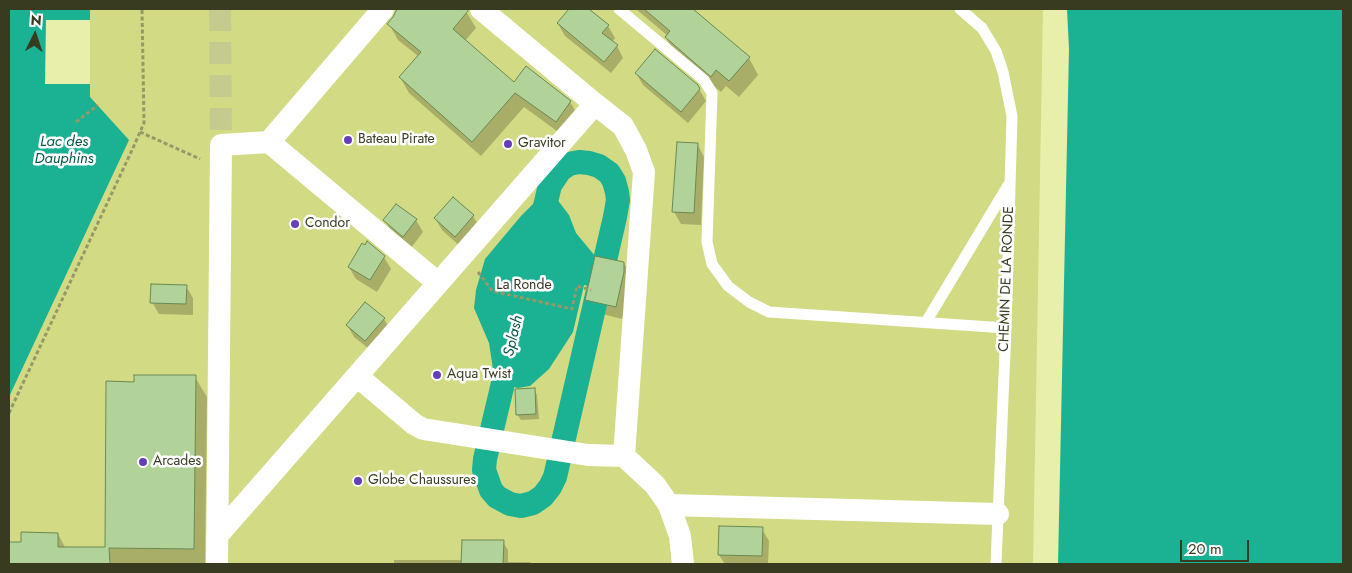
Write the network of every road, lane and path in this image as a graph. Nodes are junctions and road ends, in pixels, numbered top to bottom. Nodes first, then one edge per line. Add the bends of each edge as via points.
1 (142, 9) edge
2 (383, 9) edge
3 (481, 9) edge
4 (619, 9) edge
5 (960, 9) edge
6 (594, 104) junction
7 (98, 105) dead end
8 (76, 122) dead end
9 (140, 132) junction
10 (269, 142) junction
11 (221, 169) junction
12 (1010, 181) junction
13 (465, 253) junction
14 (438, 283) junction
15 (591, 290) dead end
16 (926, 322) junction
17 (1006, 328) junction
18 (357, 376) junction
19 (9, 413) edge
20 (624, 456) junction
21 (669, 505) junction
22 (998, 514) junction
23 (217, 536) junction
24 (216, 564) edge
25 (683, 564) edge
26 (996, 564) edge

1 - 9 path via 144,123
2 - 10 street
3 - 6 street
4 - 16 lane via 704,80 712,93 707,242 712,264 728,286 748,302 769,312
5 - 12 lane, CHEMIN DE LA RONDE via 982,28 996,51 1003,72 1012,116
6 - 13 street
6 - 20 street via 623,126 644,172
7 - 8 path
9 - 11 path
9 - 19 path
10 - 11 street via 221,144
10 - 14 street
11 - 23 street
12 - 16 lane
12 - 17 lane, CHEMIN DE LA RONDE
13 - 14 street
13 - 15 path via 492,291 572,309 577,286
14 - 18 street
16 - 17 lane
17 - 22 lane, CHEMIN DE LA RONDE
18 - 20 street via 423,429 588,455
18 - 23 street
20 - 21 street via 655,485
21 - 22 street
21 - 25 street via 680,536
22 - 26 lane, CHEMIN DE LA RONDE
23 - 24 street

